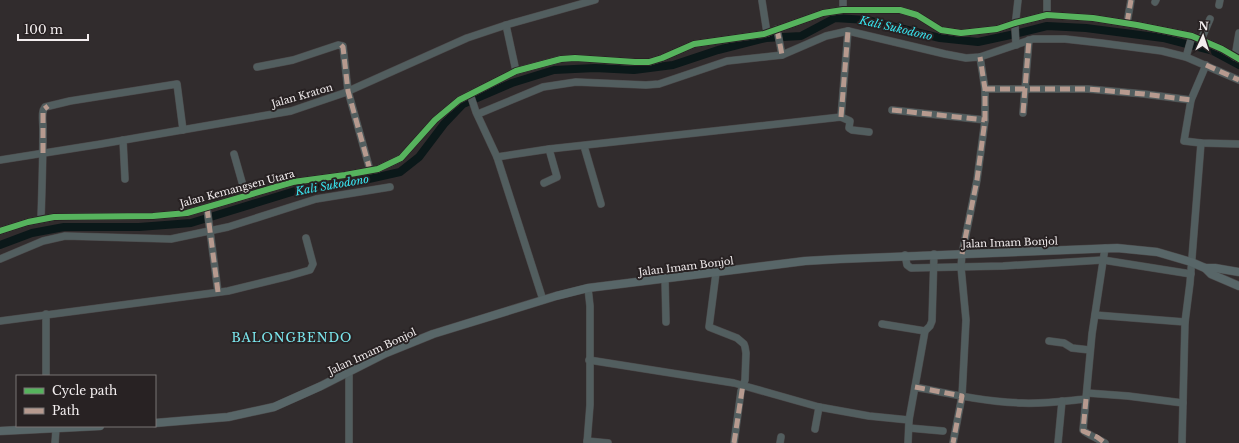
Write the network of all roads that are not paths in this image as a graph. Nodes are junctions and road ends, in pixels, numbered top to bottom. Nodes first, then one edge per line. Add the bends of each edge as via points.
1 (595, 0) edge
2 (843, 0) edge
3 (1018, 0) edge
4 (1047, 0) edge
5 (1131, 0) edge
6 (762, 1) edge
7 (843, 10) junction
8 (1047, 15) junction
9 (1210, 19) dead end
10 (1127, 23) junction
11 (506, 25) junction
12 (1015, 25) junction
13 (848, 31) junction
14 (778, 32) junction
15 (767, 33) junction
16 (1239, 34) edge
17 (1192, 38) junction
18 (1029, 40) junction
19 (1201, 40) junction
20 (1016, 43) junction
21 (781, 53) junction
22 (1187, 55) junction
23 (980, 57) junction
24 (1237, 58) edge
25 (1206, 65) junction
26 (257, 67) dead end
27 (516, 71) junction
28 (1239, 80) edge
29 (1025, 88) junction
30 (985, 89) junction
31 (348, 91) junction
32 (471, 96) junction
33 (1192, 100) junction
34 (892, 110) dead end
35 (477, 113) junction
36 (1023, 113) dead end
37 (841, 117) junction
38 (985, 120) junction
39 (183, 130) junction
40 (869, 132) dead end
41 (123, 140) junction
42 (1201, 143) junction
43 (1239, 144) edge
44 (584, 146) junction
45 (549, 149) junction
46 (43, 153) junction
47 (234, 154) dead end
48 (497, 157) junction
49 (0, 160) edge
50 (370, 170) junction
51 (125, 179) dead end
52 (544, 183) dead end
53 (390, 187) dead end
54 (246, 196) junction
55 (601, 204) dead end
56 (207, 210) junction
57 (41, 219) junction
58 (210, 228) junction
59 (0, 231) edge
60 (306, 238) dead end
61 (1105, 248) junction
62 (934, 254) junction
63 (966, 254) junction
64 (905, 256) junction
65 (0, 259) edge
66 (1103, 260) junction
67 (1191, 262) junction
68 (961, 267) junction
69 (970, 267) junction
70 (934, 268) junction
71 (1205, 268) junction
72 (1239, 272) edge
73 (716, 273) junction
74 (1191, 274) junction
75 (665, 279) junction
76 (1239, 286) edge
77 (588, 288) junction
78 (218, 292) junction
79 (543, 300) junction
80 (46, 314) junction
81 (1095, 315) junction
82 (0, 321) edge
83 (666, 322) dead end
84 (1185, 322) junction
85 (882, 324) dead end
86 (925, 331) junction
87 (1049, 341) dead end
88 (1090, 350) junction
89 (589, 360) junction
90 (349, 372) junction
91 (46, 375) edge
92 (742, 384) junction
93 (915, 387) junction
94 (962, 396) junction
95 (1086, 396) junction
96 (1062, 401) junction
97 (1184, 403) junction
98 (819, 408) junction
99 (909, 420) junction
100 (156, 423) edge
101 (85, 427) edge
102 (46, 428) edge
103 (909, 428) junction
104 (56, 429) junction
105 (815, 429) dead end
106 (943, 431) dead end
107 (0, 432) edge
108 (587, 442) edge
109 (55, 443) edge
110 (349, 443) edge
111 (608, 443) edge
112 (734, 443) edge
113 (908, 443) edge
114 (953, 443) edge
115 (1058, 443) edge
116 (1105, 443) edge
117 (1182, 443) edge

1 - 11 street, Jalan Kraton
2 - 7 street
3 - 12 street
4 - 8 street
5 - 10 street
6 - 15 street
7 - 12 street, Jalan Kemangsen Utara via 906,11 938,28 961,33
7 - 14 street, Jalan Kemangsen Utara via 817,14
8 - 10 street, Jalan Kemangsen Utara
8 - 12 street, Jalan Kemangsen Utara
9 - 19 street
10 - 17 street, Jalan Kemangsen Utara
11 - 27 street
11 - 31 street, Jalan Kraton via 447,47
12 - 20 street
13 - 21 street via 826,36
13 - 23 street via 945,54
13 - 37 street
14 - 15 street, Jalan Kemangsen Utara
14 - 21 street
15 - 27 street, Jalan Kemangsen Utara via 702,42 649,62 575,58 561,59
16 - 24 street
17 - 19 street, Jalan Kemangsen Utara
17 - 22 street
18 - 20 street
18 - 22 street via 1065,39
18 - 29 street
19 - 24 street, Jalan Kemangsen Utara
20 - 23 street
21 - 35 street via 727,60 656,84 560,84 537,89
22 - 25 street
23 - 30 street
25 - 28 street
25 - 33 street
26 - 31 street via 293,60 341,45
27 - 32 street, Jalan Kemangsen Utara
29 - 30 street
29 - 33 street via 1088,89
29 - 36 street
30 - 38 street
31 - 39 street, Jalan Kraton via 290,111
31 - 50 street
32 - 35 street
32 - 50 street, Jalan Kemangsen Utara via 459,100 440,115 398,160
33 - 42 street via 1184,140
34 - 38 street
35 - 48 street
37 - 40 street via 850,121 849,128 852,130
37 - 44 street
38 - 63 street
39 - 41 street, Jalan Kraton
39 - 46 street via 178,84 92,98 44,108
41 - 46 street, Jalan Kraton
41 - 51 street
42 - 43 street
42 - 67 street
44 - 45 street
44 - 55 street
45 - 48 street
45 - 52 street via 557,177
46 - 49 street, Jalan Kraton
46 - 57 street
47 - 54 street
48 - 79 street
50 - 54 street, Jalan Kemangsen Utara via 293,182
53 - 58 street via 316,200 218,230
54 - 56 street, Jalan Kemangsen Utara
56 - 57 street, Jalan Kemangsen Utara via 167,216 65,216
56 - 58 street
57 - 59 street, Jalan Kemangsen Utara
58 - 65 street via 166,239 65,236 43,241
58 - 78 street
60 - 78 street via 313,260 310,270
61 - 63 main road, Jalan Imam Bonjol
61 - 66 street
61 - 67 main road, Jalan Imam Bonjol via 1157,252
62 - 63 main road, Jalan Imam Bonjol
62 - 64 main road, Jalan Imam Bonjol
62 - 70 street
63 - 68 street
63 - 69 street
64 - 70 street via 910,268
64 - 73 main road, Jalan Imam Bonjol via 805,262
66 - 69 street
66 - 74 street
66 - 81 street
67 - 71 main road, Jalan Imam Bonjol
67 - 74 street
68 - 69 street
68 - 70 street
68 - 94 street via 966,320
70 - 86 street via 932,321
71 - 72 main road, Jalan Imam Bonjol
71 - 76 main road via 1211,274
73 - 75 main road, Jalan Imam Bonjol
73 - 92 street via 709,327 737,338 744,344 746,367 745,380
74 - 84 street
75 - 77 main road, Jalan Imam Bonjol
75 - 83 street
77 - 79 main road, Jalan Imam Bonjol
77 - 89 street
78 - 80 street
79 - 90 main road, Jalan Imam Bonjol via 433,334
80 - 82 street
80 - 91 street
81 - 84 street
81 - 88 street
84 - 97 street
85 - 86 street
86 - 93 street
87 - 88 street
88 - 95 street
89 - 92 street
89 - 108 street via 590,405
90 - 100 main road, Jalan Imam Bonjol via 274,407 228,417
90 - 110 street
92 - 98 street
92 - 112 street
93 - 94 street
93 - 99 street
94 - 96 street via 1021,403
94 - 114 street
95 - 96 street
95 - 97 street via 1128,396
95 - 116 street via 1083,431
96 - 115 street
97 - 117 street
98 - 99 street
98 - 105 street
99 - 103 street
101 - 104 main road
102 - 104 main road
102 - 107 main road
103 - 106 street
103 - 113 street
104 - 109 street
108 - 111 street

